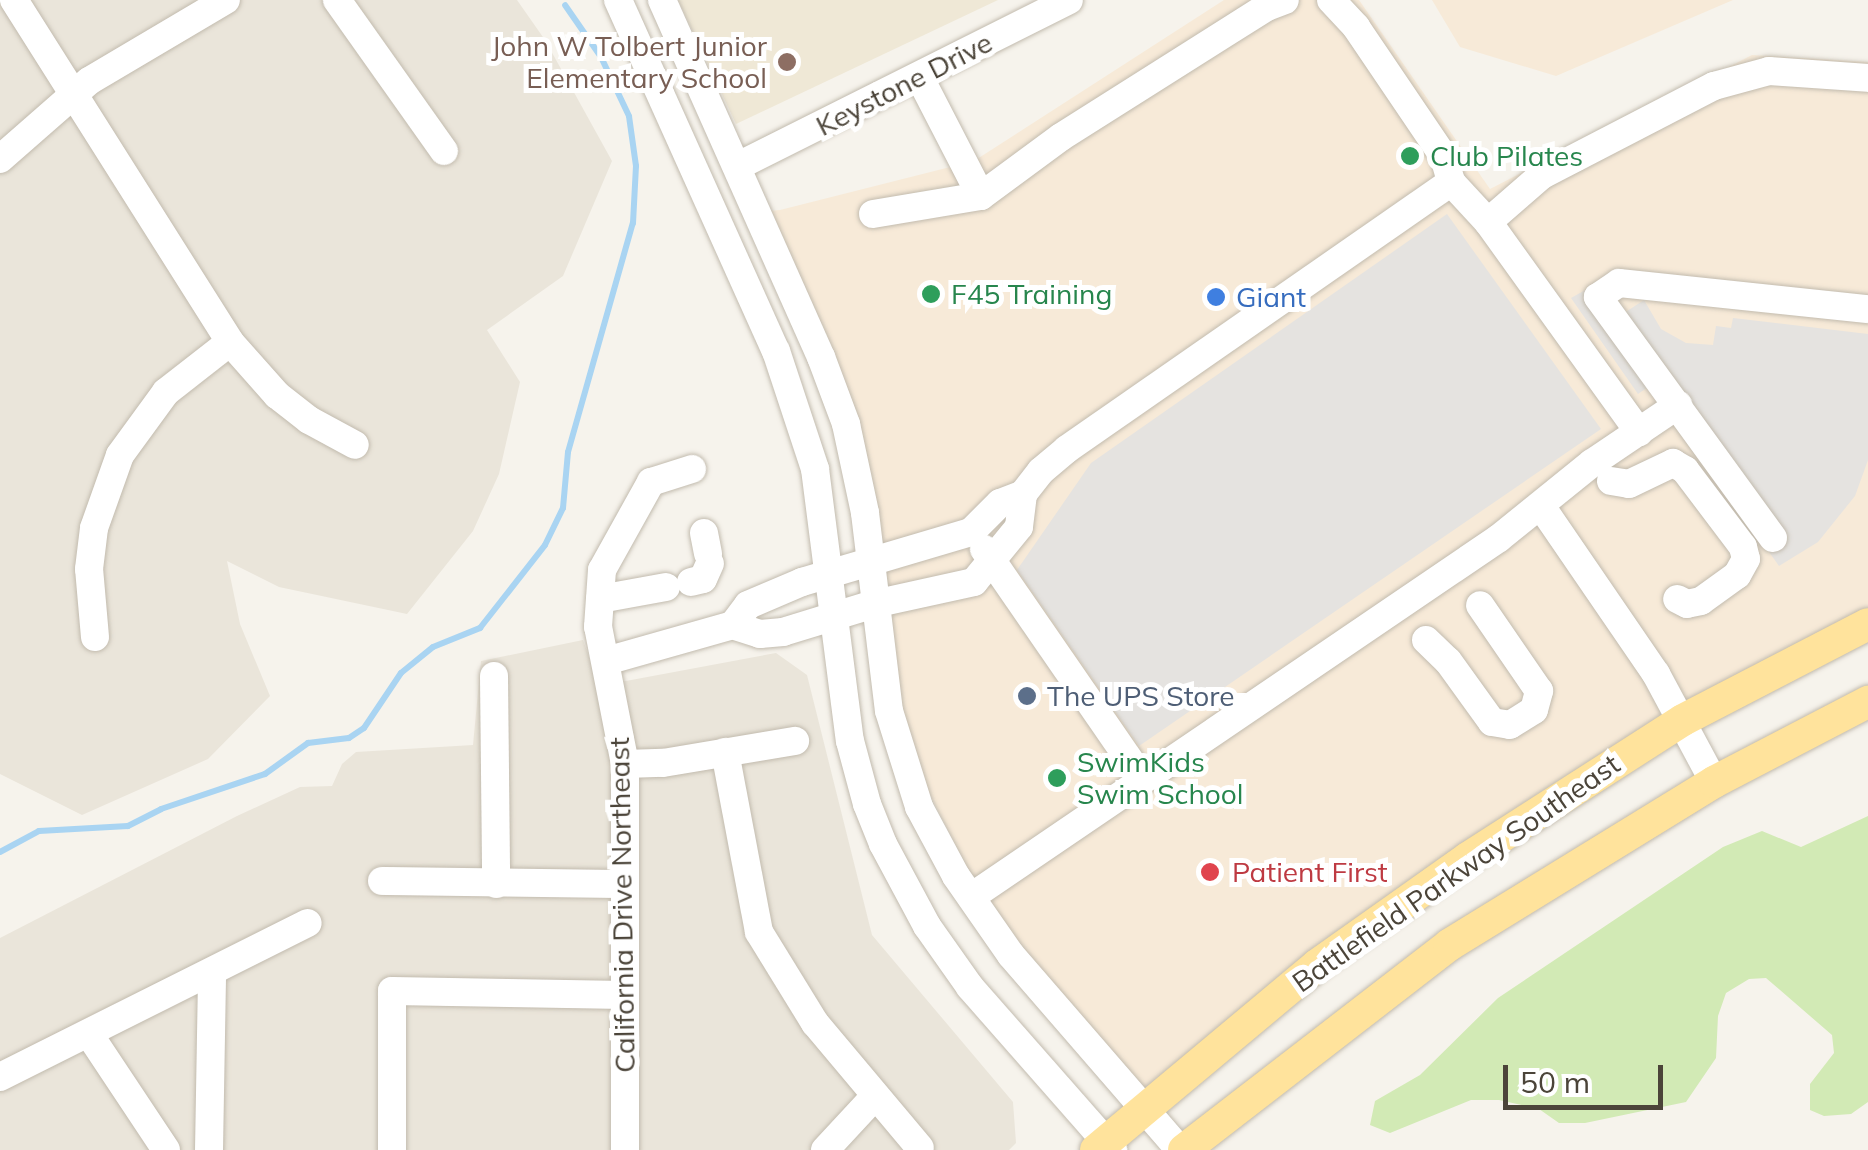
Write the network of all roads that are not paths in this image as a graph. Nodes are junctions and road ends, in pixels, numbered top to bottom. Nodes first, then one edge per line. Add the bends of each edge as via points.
1 (14, 0) edge
2 (226, 0) edge
3 (337, 0) edge
4 (618, 0) edge
5 (662, 0) edge
6 (1069, 0) edge
7 (1285, 0) edge
8 (1331, 0) edge
9 (919, 76) junction
10 (1868, 78) edge
11 (73, 93) junction
12 (444, 151) dead end
13 (0, 159) edge
14 (738, 166) junction
15 (1451, 182) junction
16 (981, 196) junction
17 (872, 214) dead end
18 (1488, 222) junction
19 (1868, 309) edge
20 (230, 342) junction
21 (1678, 405) junction
22 (1640, 432) junction
23 (356, 445) dead end
24 (692, 469) dead end
25 (1611, 481) dead end
26 (1023, 494) junction
27 (1542, 506) junction
28 (971, 532) junction
29 (1773, 538) dead end
30 (872, 558) junction
31 (994, 561) junction
32 (696, 564) dead end
33 (830, 572) junction
34 (600, 599) junction
35 (1677, 599) dead end
36 (874, 604) junction
37 (1480, 605) dead end
38 (834, 618) junction
39 (1868, 624) edge
40 (733, 626) junction
41 (95, 637) dead end
42 (1426, 640) dead end
43 (606, 660) junction
44 (494, 676) dead end
45 (1868, 702) edge
46 (1683, 720) junction
47 (794, 740) dead end
48 (725, 752) junction
49 (625, 764) junction
50 (1142, 778) junction
51 (1714, 782) junction
52 (382, 881) dead end
53 (496, 884) junction
54 (624, 884) junction
55 (970, 897) junction
56 (308, 923) dead end
57 (212, 972) junction
58 (625, 995) junction
59 (88, 1034) junction
60 (0, 1078) edge
61 (874, 1097) junction
62 (1144, 1108) junction
63 (1105, 1147) edge
64 (920, 1148) edge
65 (166, 1150) edge
66 (209, 1150) edge
67 (392, 1150) edge
68 (626, 1150) edge
69 (825, 1150) edge
70 (1182, 1150) edge

1 - 11 street
2 - 11 street
3 - 12 street
4 - 33 street via 776,351 815,469
5 - 14 street
6 - 9 street, Keystone Drive
7 - 16 street via 1061,137
8 - 15 street via 1356,26 1444,158
9 - 14 street, Keystone Drive
9 - 16 street
10 - 18 street via 1769,70 1714,86 1542,176
11 - 13 street
11 - 20 street
14 - 30 street via 846,424
15 - 18 street
15 - 26 street via 1067,449
16 - 17 street
18 - 22 street
19 - 21 street via 1619,283 1598,297
20 - 23 street via 278,395
20 - 41 street via 166,392 120,454 94,528 89,568
21 - 22 street
21 - 29 street
22 - 27 street
24 - 34 street, California Drive Northeast via 650,482 602,570
25 - 35 street via 1630,484 1673,463 1743,547 1746,559 1737,575 1702,601
26 - 28 street via 1000,503
26 - 31 street via 1019,526
27 - 46 street
27 - 50 street
28 - 30 street
28 - 31 street
30 - 33 street
30 - 36 street
31 - 36 street via 974,582
31 - 50 street
32 - 34 street
33 - 38 street
33 - 40 street via 748,605
34 - 43 street, California Drive Northeast
36 - 38 street
36 - 55 street via 899,754 918,808
37 - 42 street via 1540,691 1534,710 1510,725 1492,722
38 - 40 street via 760,634
38 - 63 street via 858,772 903,885 970,987
39 - 46 main road, Battlefield Parkway Southeast
40 - 43 street
43 - 49 street, California Drive Northeast
44 - 53 street
45 - 51 main road
46 - 51 street
46 - 62 main road, Battlefield Parkway Southeast via 1317,965
47 - 48 street
48 - 49 street
48 - 61 street via 759,932 815,1023
49 - 54 street, California Drive Northeast
50 - 55 street
51 - 70 main road via 1449,946
52 - 53 street
53 - 54 street
54 - 58 street, California Drive Northeast
55 - 62 street via 1011,955
56 - 57 street
57 - 59 street
57 - 66 street
58 - 67 street via 392,991
58 - 68 street, California Drive Northeast
59 - 60 street
59 - 65 street
61 - 64 street
61 - 69 street
62 - 63 main road, Battlefield Parkway Southeast
62 - 70 street

